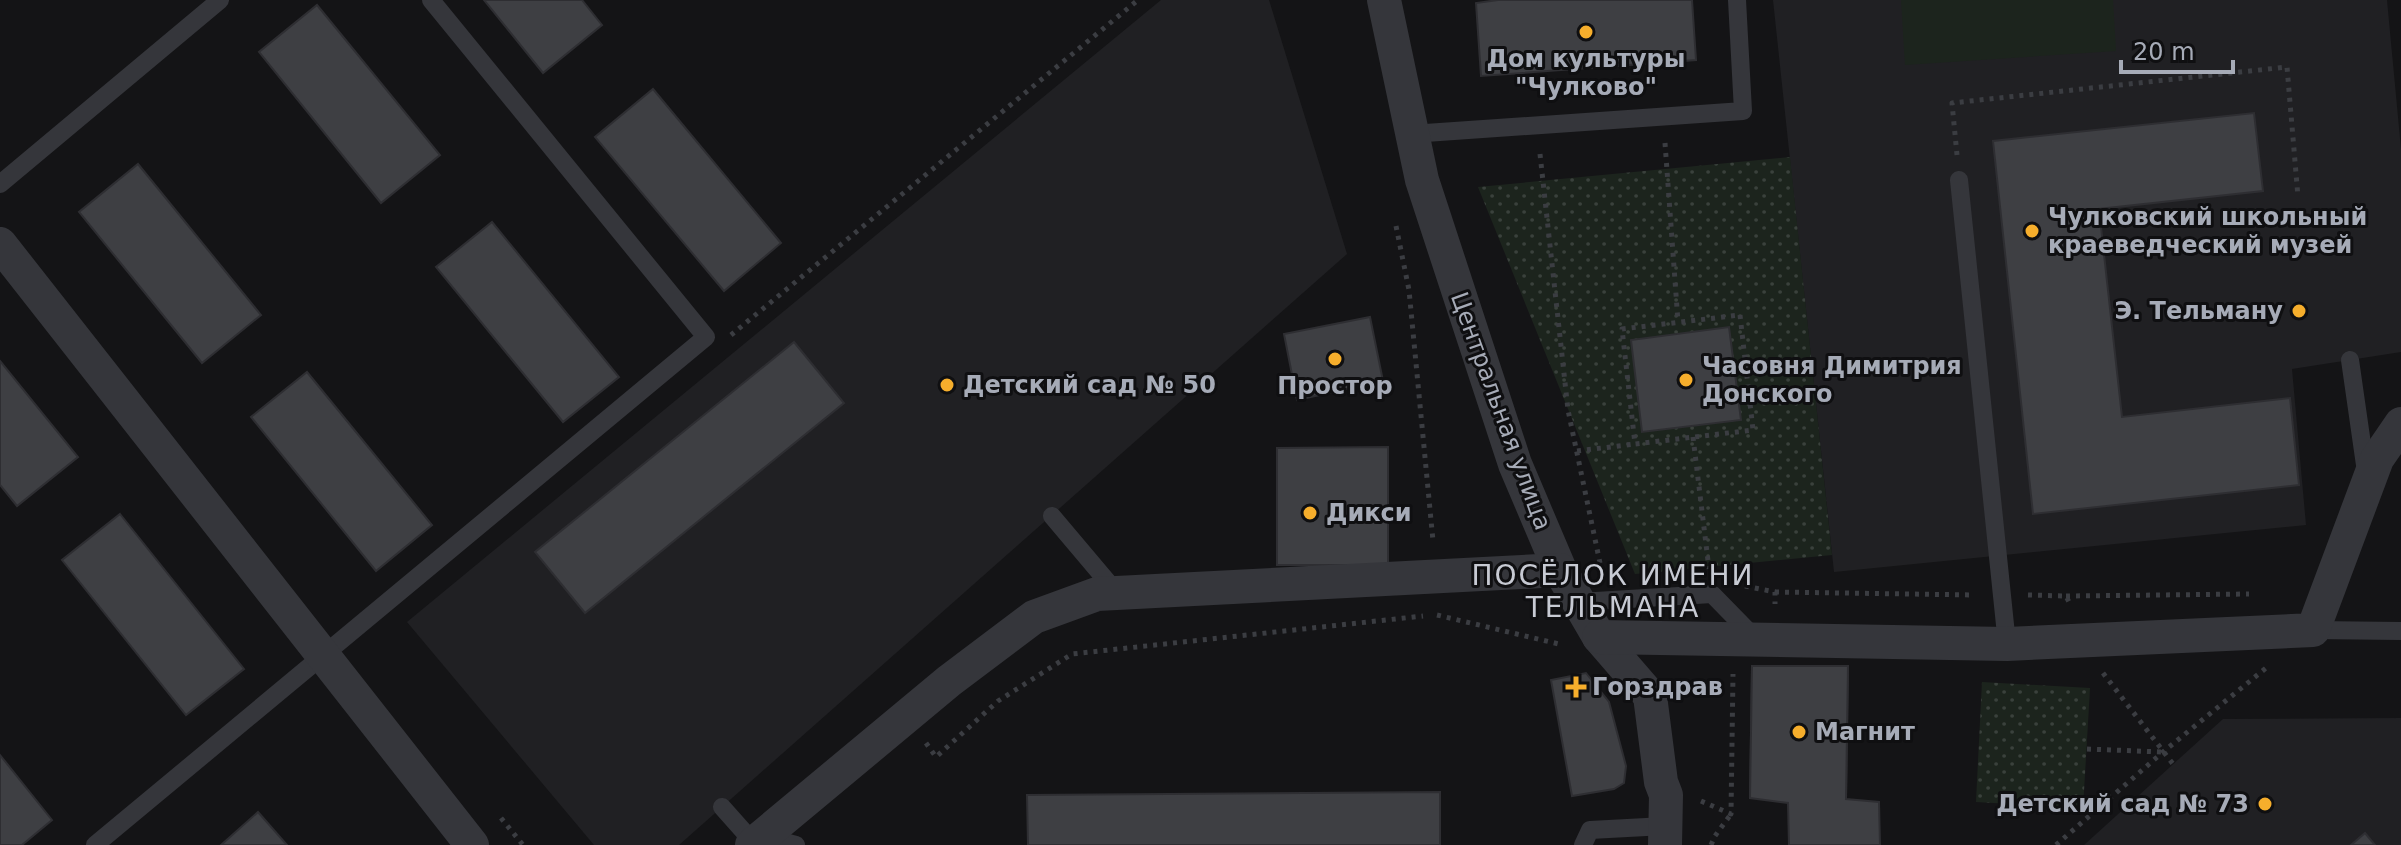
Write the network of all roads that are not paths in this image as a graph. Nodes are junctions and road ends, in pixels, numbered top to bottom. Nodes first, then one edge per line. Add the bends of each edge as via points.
1 (220, 0) edge
2 (431, 0) edge
3 (1384, 0) edge
4 (1737, 0) edge
5 (1411, 134) junction
6 (1959, 180) road end
7 (0, 184) edge
8 (0, 244) edge
9 (2350, 360) dead end
10 (2401, 424) edge
11 (2368, 484) junction
12 (1052, 516) dead end
13 (1560, 570) junction
14 (1118, 594) junction
15 (1579, 602) junction
16 (2313, 630) junction
17 (2401, 631) edge
18 (1584, 642) junction
19 (2007, 644) junction
20 (1756, 647) junction
21 (324, 657) junction
22 (722, 807) dead end
23 (1665, 836) edge
24 (756, 841) edge
25 (95, 845) edge
26 (472, 845) edge
27 (796, 845) edge
28 (1583, 845) edge

1 - 7 lane
2 - 21 lane via 706,337
3 - 5 street, Центральная улица
4 - 5 lane via 1743,111
5 - 13 street, Центральная улица via 1515,464
6 - 19 lane
8 - 21 street
9 - 11 lane
10 - 11 street via 2377,459
11 - 16 street
12 - 14 lane
13 - 14 street
13 - 15 street, Центральная улица
14 - 24 street via 1097,594 1034,617
15 - 18 street, Центральная улица
15 - 20 lane via 1712,594
16 - 17 lane
16 - 19 street
18 - 20 street
18 - 23 street, Центральная улица via 1650,696 1666,795
19 - 20 street
21 - 25 lane
21 - 26 street
22 - 24 lane
23 - 28 lane via 1590,830
24 - 27 lane

